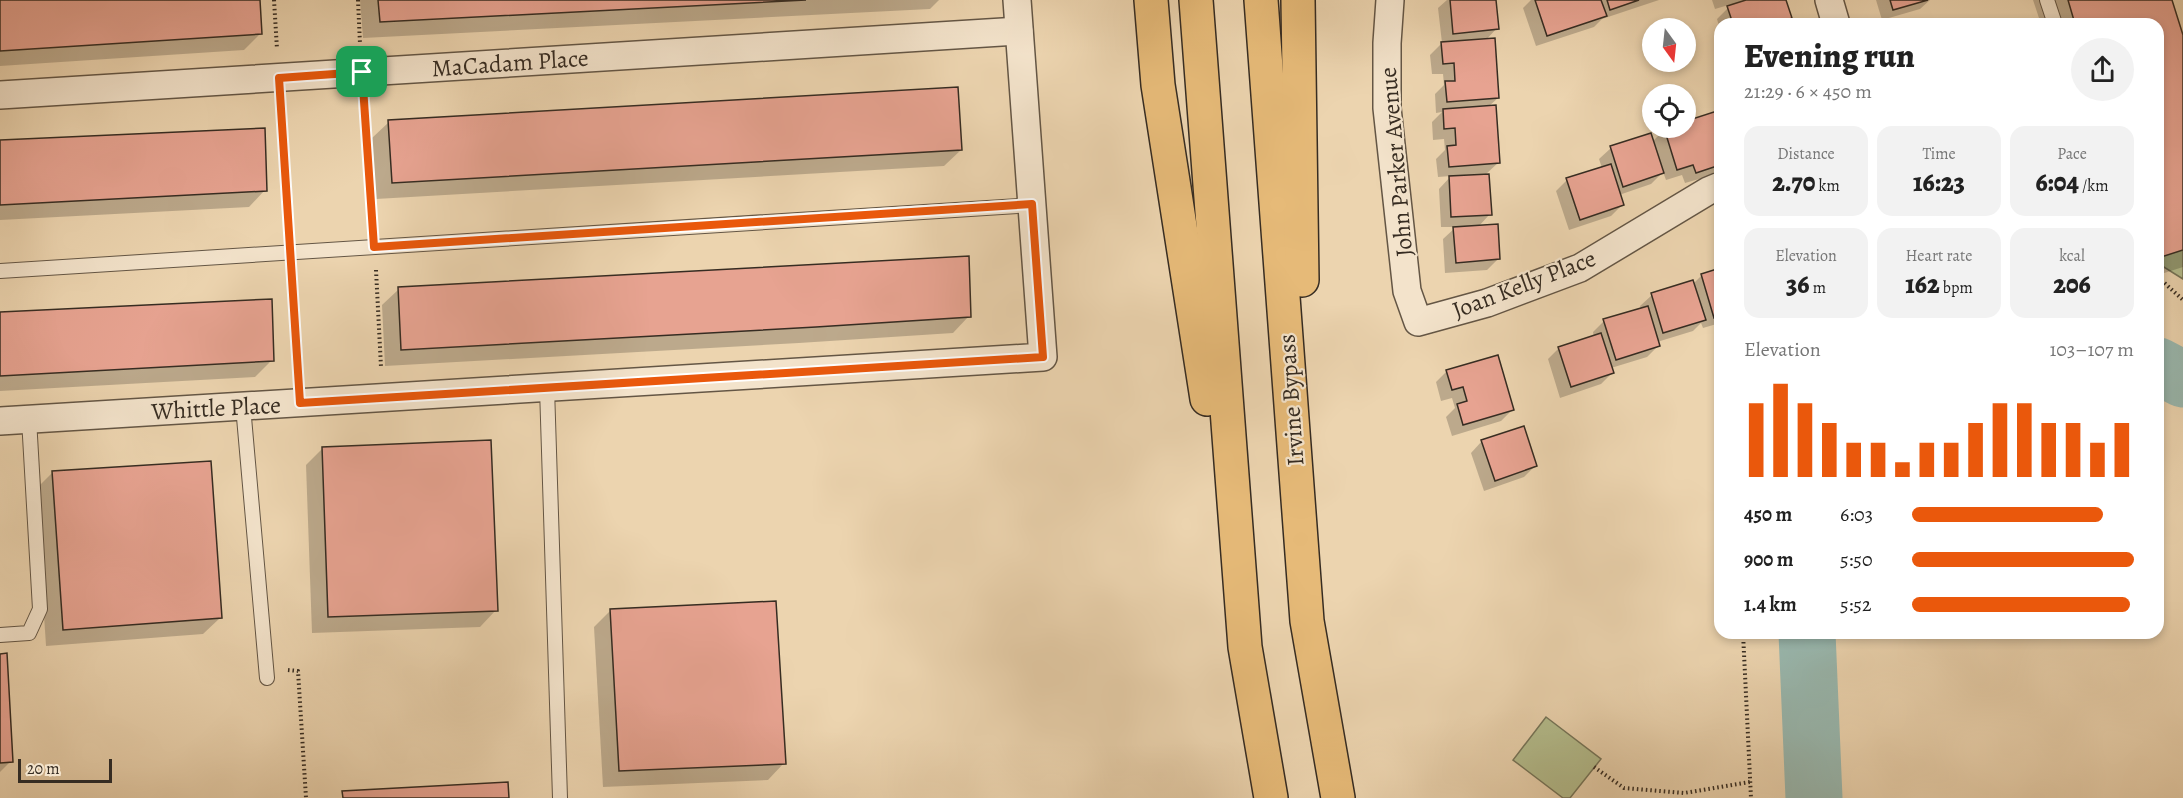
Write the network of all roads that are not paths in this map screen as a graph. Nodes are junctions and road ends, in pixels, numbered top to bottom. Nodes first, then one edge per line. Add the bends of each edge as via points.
1 (1017, 0) edge
2 (1152, 0) edge
3 (1196, 0) edge
4 (1261, 0) edge
5 (1298, 0) edge
6 (1390, 0) edge
7 (1829, 0) edge
8 (2047, 0) edge
9 (1834, 18) edge
10 (2053, 18) edge
11 (1019, 31) junction
12 (0, 95) edge
13 (1714, 188) edge
14 (1032, 204) junction
15 (0, 272) edge
16 (1418, 322) joint
17 (547, 387) junction
18 (243, 406) junction
19 (29, 419) junction
20 (0, 421) edge
21 (1307, 621) junction
22 (0, 635) edge
23 (1245, 647) junction
24 (266, 673) road end
25 (560, 798) edge
26 (1271, 798) edge
27 (1338, 798) edge

1 - 11 street
2 - 23 highway via 1158,85
3 - 23 highway
4 - 21 highway, Irvine Bypass
5 - 21 highway
6 - 16 street, John Parker Avenue via 1387,108 1407,291
7 - 9 street
8 - 10 lane
11 - 12 street, MaCadam Place
11 - 14 street
13 - 16 street, Joan Kelly Place via 1580,268 1487,303
14 - 15 lane
14 - 17 street, Whittle Place via 1043,357
17 - 18 street, Whittle Place
17 - 25 lane
18 - 19 street, Whittle Place
18 - 24 lane
19 - 20 street, Whittle Place
19 - 22 lane via 40,609 29,633
21 - 27 highway, Irvine Bypass
23 - 26 highway

